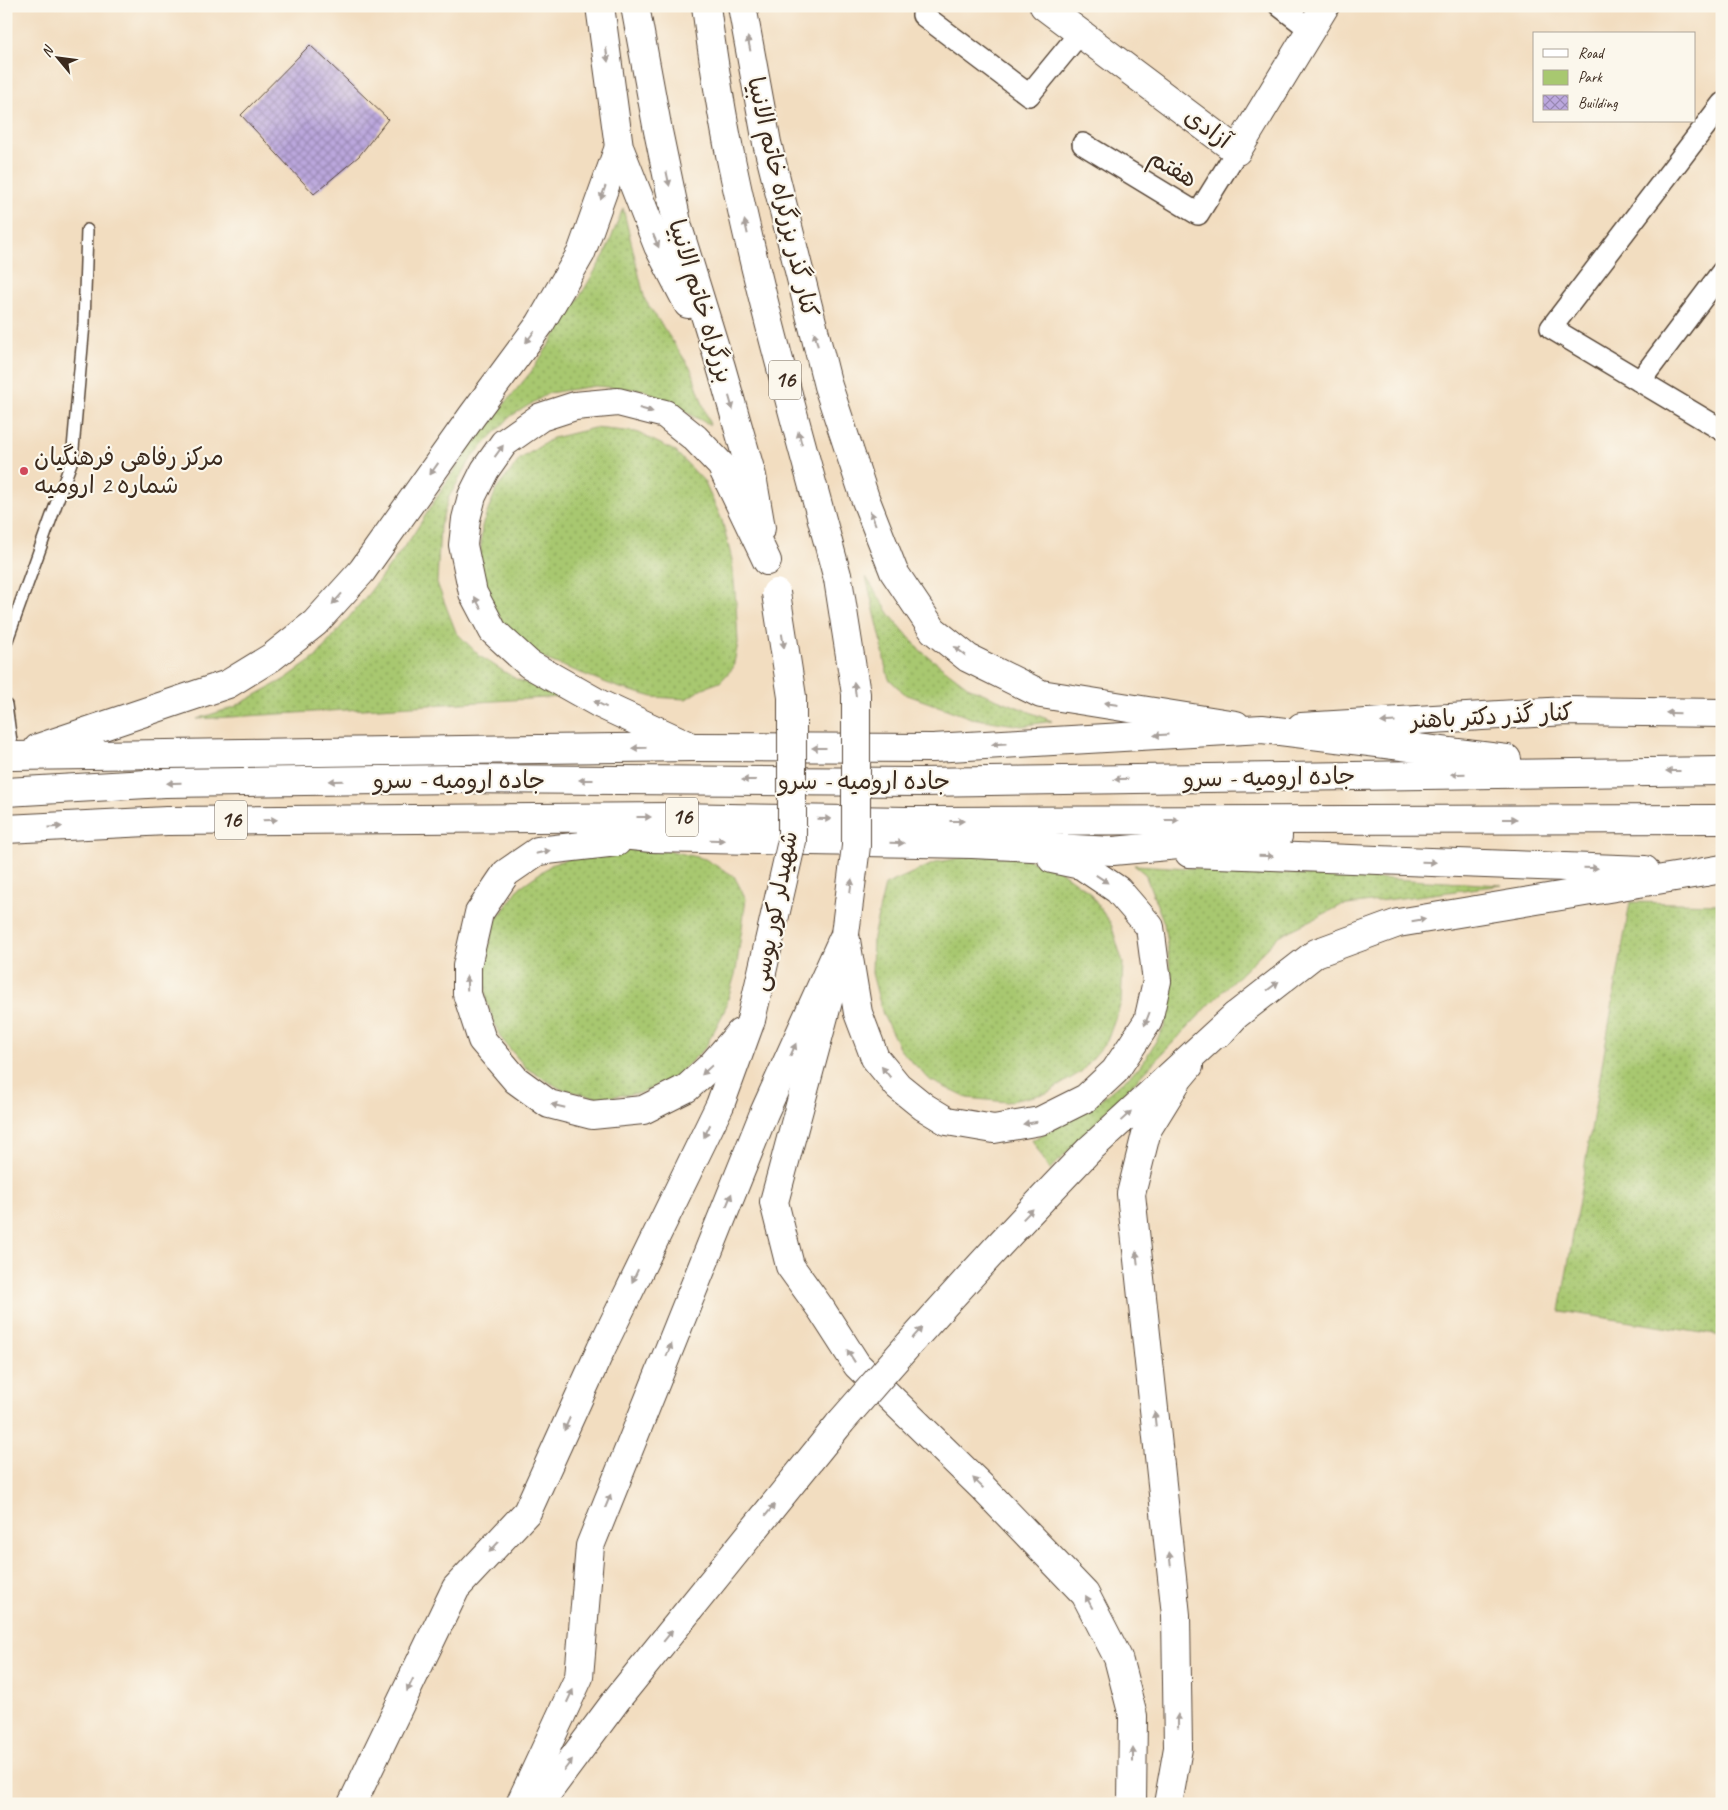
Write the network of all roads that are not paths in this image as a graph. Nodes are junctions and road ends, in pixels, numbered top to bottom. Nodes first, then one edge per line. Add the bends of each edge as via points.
1 (600, 6) edge
2 (635, 6) edge
3 (706, 6) edge
4 (742, 6) edge
5 (1044, 6) edge
6 (1280, 6) edge
7 (1325, 6) edge
8 (923, 15) dead end
9 (1311, 30) junction
10 (1080, 33) junction
11 (1722, 104) edge
12 (1083, 144) dead end
13 (619, 147) junction
14 (1237, 151) junction
15 (87, 230) dead end
16 (1722, 272) edge
17 (721, 367) junction
18 (1640, 381) junction
19 (1722, 430) edge
20 (767, 561) junction
21 (776, 593) joint
22 (6, 643) edge
23 (6, 705) edge
24 (1722, 714) edge
25 (1262, 729) junction
26 (692, 747) junction
27 (10, 757) edge
28 (1722, 771) edge
29 (1610, 772) junction
30 (6, 792) edge
31 (455, 818) junction
32 (1461, 819) junction
33 (1722, 819) edge
34 (6, 829) edge
35 (650, 838) junction
36 (972, 844) junction
37 (1113, 851) junction
38 (1716, 871) edge
39 (845, 934) junction
40 (1235, 1016) junction
41 (751, 1020) junction
42 (352, 1804) edge
43 (520, 1804) edge
44 (539, 1804) edge
45 (1132, 1804) edge
46 (1168, 1804) edge

1 -> 13 main road
2 -> 17 main road, بزرگراه خاتم الانبیا via 678,227
39 -> 3 main road, 16, bridge via 856,846 856,694 838,579 757,275 732,162
25 -> 4 main road, کنار گذر بزرگراه خاتم الانبیا via 1041,694 968,658 933,630 894,572 865,498 828,386 767,143
5 - 10 main road, آزادی
6 - 9 street
7 - 9 main road, آزادی
8 - 10 street via 1029,95
9 - 14 main road, آزادی
10 - 14 main road, آزادی
11 - 18 street via 1551,328
12 - 14 street, هفتم via 1198,214
13 -> 17 main road via 658,246
13 -> 27 main road via 581,253 540,324 362,571 315,623 272,657 228,684
15 - 22 lane via 84,324 72,460
16 - 18 street
17 -> 20 main road, بزرگراه خاتم الانبیا via 752,476
18 - 19 street
20 - 21 main road, بزرگراه خاتم الانبیا
26 -> 20 main road via 600,704 529,664 493,631 473,593 463,545 472,496 504,443 541,417 575,406 618,402 665,414 721,465
21 -> 41 main road, شهیدلر کور پوسی, bridge via 792,698 792,841
23 - 27 lane
24 -> 25 main road, کنار گذر دکتر باهنر via 1566,711
25 -> 26 main road via 933,748
25 - 29 main road
26 -> 27 main road
28 -> 29 main road, جاده ارومیه - سرو
29 -> 30 main road, جاده ارومیه - سرو via 920,782 457,780 165,783
31 -> 32 main road, جاده ارومیه - سرو / 16 via 672,816 908,821
34 -> 31 main road, جاده ارومیه - سرو / 16 via 167,821
31 - 35 main road
32 -> 33 main road, جاده ارومیه - سرو
32 - 37 main road
35 -> 36 main road
41 -> 35 main road via 687,1088 643,1110 592,1115 550,1104 516,1080 482,1040 467,994 466,966 479,913 506,873 538,851
36 - 37 main road
36 -> 39 main road via 1081,865 1118,890 1150,928 1157,981 1148,1021 1115,1070 1086,1098 1040,1121 994,1129 947,1121 924,1107 898,1086 875,1058 858,1012
37 -> 38 main road
40 -> 38 main road via 1316,953 1398,923
43 -> 39 main road via 579,1677 590,1546 764,1113
45 -> 39 main road via 1133,1716 1118,1658 1085,1594 983,1488 857,1365 790,1266 774,1202
44 -> 40 main road, bridge via 618,1698 840,1424 924,1326 1090,1150
46 -> 40 main road via 1178,1748 1176,1615 1131,1194 1147,1130 1179,1078
41 -> 42 main road, شهیدلر کور پوسی via 720,1105 605,1340 527,1512 456,1588

